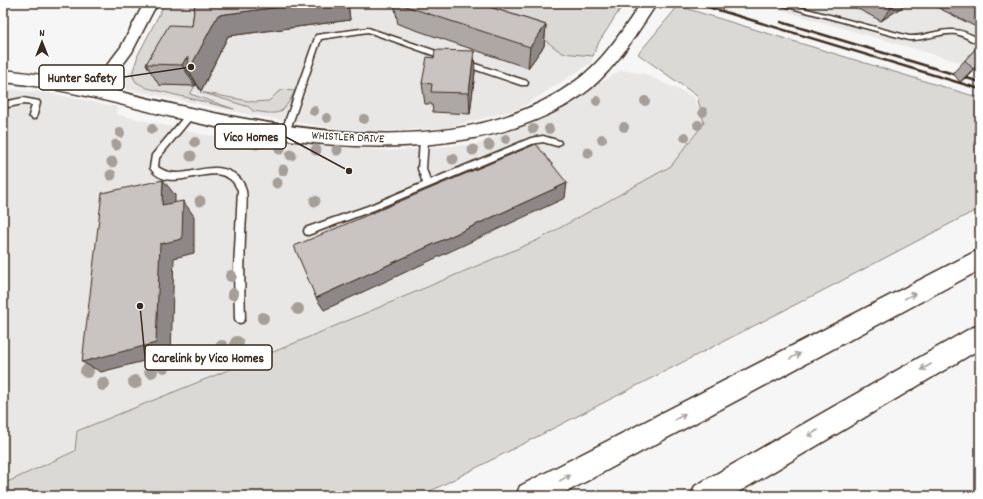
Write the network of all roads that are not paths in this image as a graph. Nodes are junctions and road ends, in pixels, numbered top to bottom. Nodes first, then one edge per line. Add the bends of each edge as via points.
1 (153, 3) edge
2 (776, 3) edge
3 (644, 10) edge
4 (980, 42) edge
5 (3, 76) edge
6 (524, 83) dead end
7 (96, 90) junction
8 (3, 105) edge
9 (190, 115) junction
10 (33, 116) dead end
11 (285, 133) junction
12 (424, 139) junction
13 (557, 143) dead end
14 (428, 184) junction
15 (308, 231) dead end
16 (980, 259) edge
17 (240, 319) dead end
18 (973, 341) edge
19 (530, 496) edge
20 (705, 496) edge

1 - 7 street via 127,49
2 - 4 lane via 909,38 921,40 951,32 967,35
3 - 12 main road, WHISTLER DRIVE via 605,64 582,85 562,98 535,113 502,126
5 - 7 main road, WHISTLER DRIVE
6 - 11 lane via 368,30 318,37
7 - 9 main road, WHISTLER DRIVE
8 - 10 lane via 23,100 36,103
9 - 11 main road, WHISTLER DRIVE
9 - 17 lane via 155,157 154,168 166,177 212,171 224,172 240,183
11 - 12 main road, WHISTLER DRIVE via 374,140
12 - 14 lane via 422,169
13 - 14 lane via 543,139 530,140
14 - 15 lane
19 -> 16 main road
18 -> 20 main road

